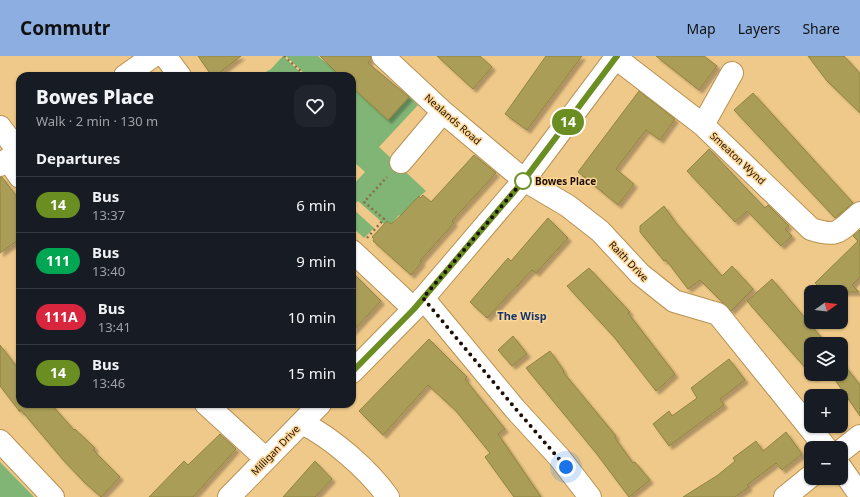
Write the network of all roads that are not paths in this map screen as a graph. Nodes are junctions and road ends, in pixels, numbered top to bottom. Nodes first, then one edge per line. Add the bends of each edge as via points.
1 (153, 56) edge
2 (165, 56) edge
3 (383, 56) edge
4 (617, 57) edge
5 (131, 72) edge
6 (177, 72) edge
7 (732, 73) dead end
8 (443, 112) junction
9 (703, 126) junction
10 (0, 127) edge
11 (13, 161) edge
12 (401, 162) road end
13 (524, 180) junction
14 (860, 213) edge
15 (356, 254) edge
16 (418, 304) junction
17 (356, 368) edge
18 (210, 408) edge
19 (316, 408) edge
20 (302, 423) junction
21 (860, 436) edge
22 (0, 441) edge
23 (820, 441) edge
24 (848, 446) edge
25 (266, 459) junction
26 (848, 478) edge
27 (804, 482) edge
28 (860, 495) edge
29 (53, 497) edge
30 (229, 497) edge
31 (388, 497) edge
32 (590, 497) edge
33 (785, 497) edge

1 - 5 street
2 - 6 street
3 - 8 street, Nealands Road
4 - 9 street, Smeaton Wynd
4 - 13 street
7 - 9 street
8 - 12 street
8 - 13 street, Nealands Road
9 - 14 street, Smeaton Wynd via 811,229 826,234 837,233
10 - 11 street
13 - 16 street
13 - 23 street, Raith Drive via 568,206 600,231 640,274 674,302 718,314
15 - 16 street
16 - 17 street
16 - 32 street via 559,457
18 - 25 street
19 - 20 street, Milligan Drive
20 - 25 street, Milligan Drive
20 - 31 street via 322,433 360,467
21 - 24 street
22 - 29 street
25 - 30 street, Milligan Drive
26 - 28 street
27 - 33 street

